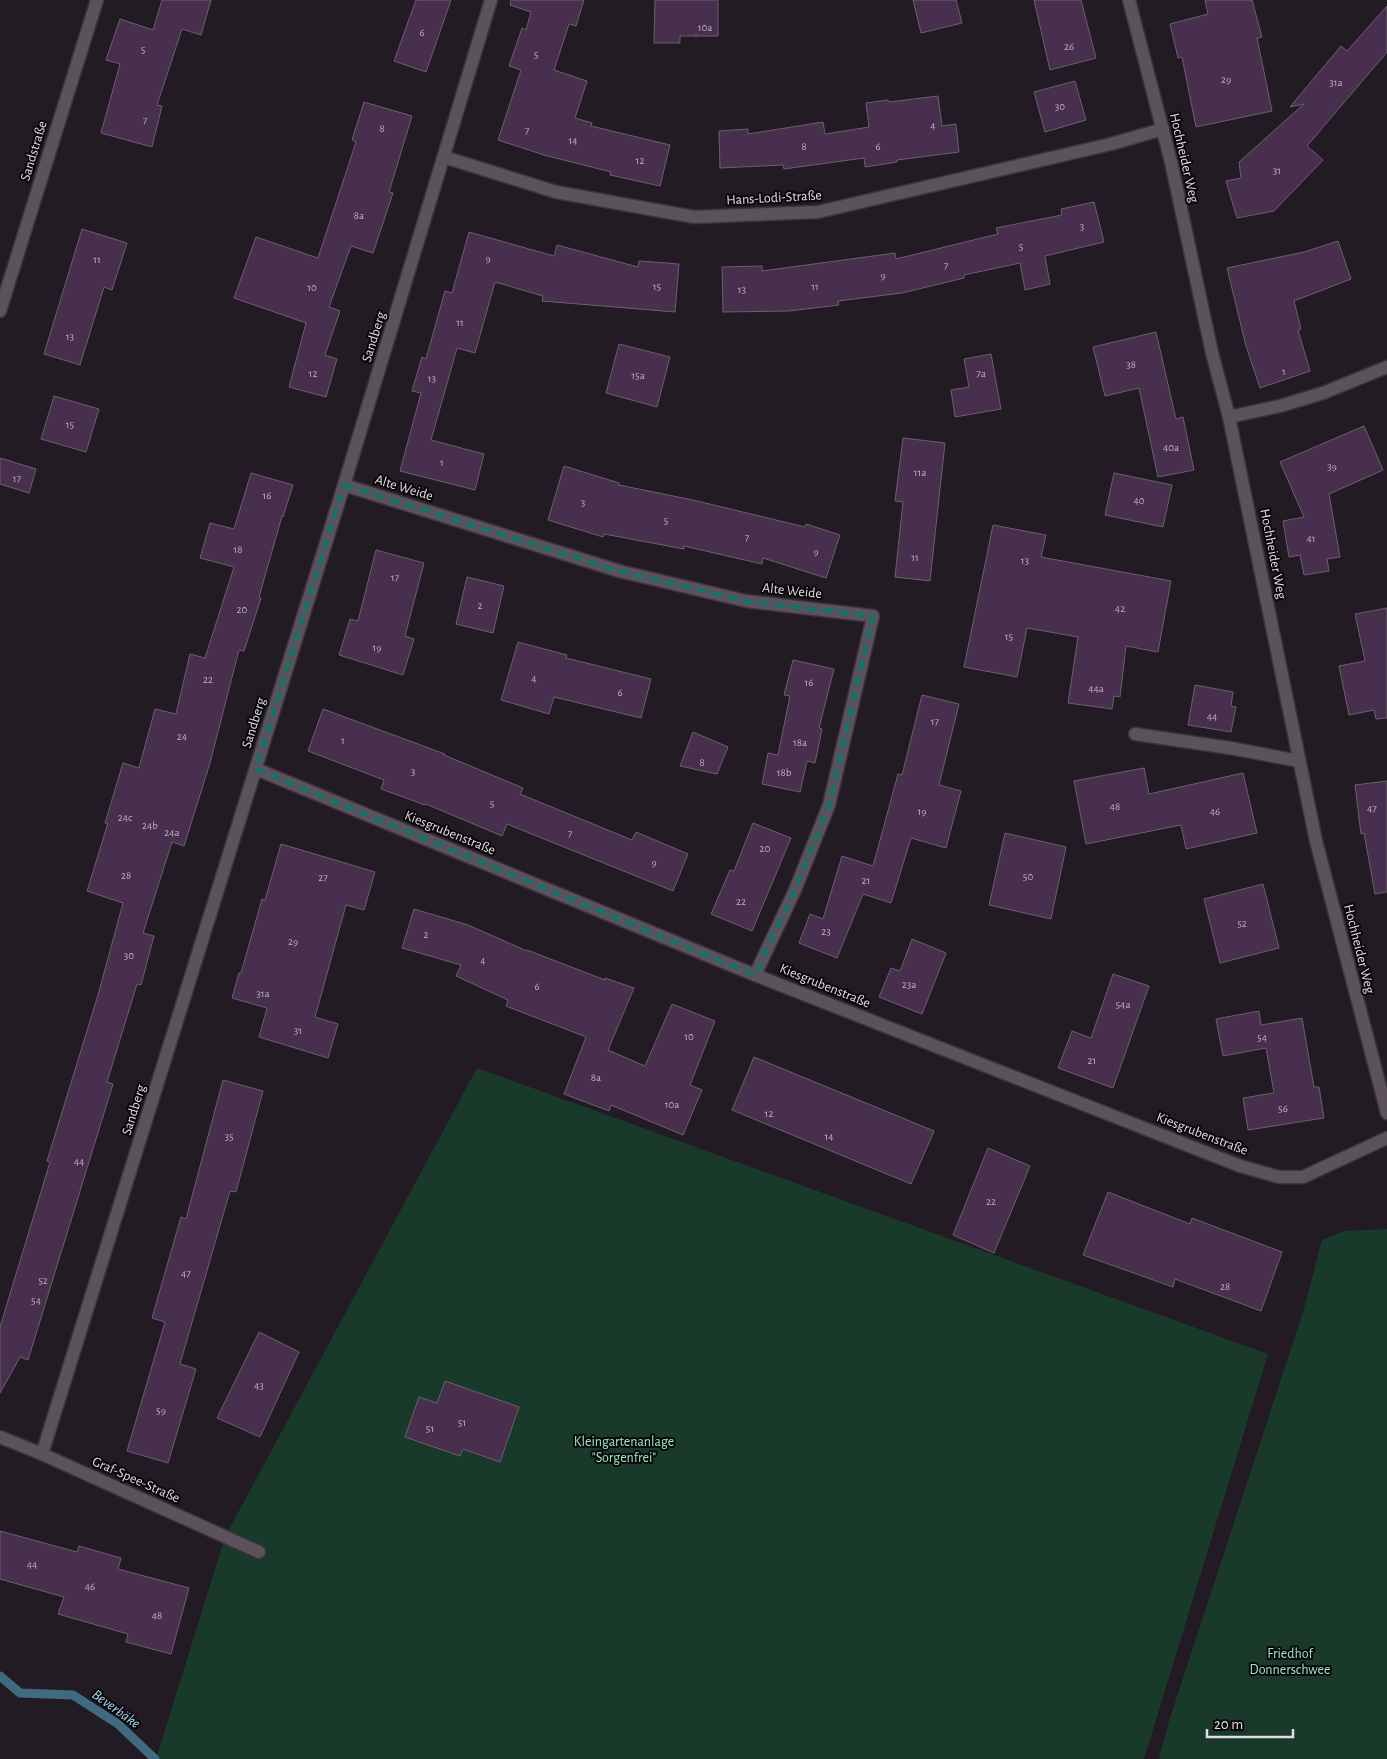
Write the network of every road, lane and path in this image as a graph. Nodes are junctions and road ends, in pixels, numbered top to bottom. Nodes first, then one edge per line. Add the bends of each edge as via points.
1 (98, 0) edge
2 (491, 0) edge
3 (1129, 0) edge
4 (1163, 129) junction
5 (444, 157) junction
6 (0, 311) edge
7 (1387, 366) edge
8 (1229, 417) junction
9 (344, 485) junction
10 (1135, 734) dead end
11 (1299, 761) junction
12 (256, 769) junction
13 (755, 975) junction
14 (1387, 1113) edge
15 (1387, 1138) edge
16 (0, 1437) edge
17 (42, 1454) junction
18 (259, 1552) dead end

1 - 6 street, Sandstraße
2 - 5 street, Sandberg
3 - 4 street, Hochheider Weg
4 - 5 street, Hans-Lodi-Straße via 818,212 694,217 556,192
4 - 8 street, Hochheider Weg
5 - 9 street, Sandberg
7 - 8 street via 1323,393
8 - 11 street, Hochheider Weg
9 - 12 street, Sandberg
9 - 13 street, Alte Weide via 619,571 746,601 873,616 829,804 796,890
10 - 11 street
11 - 14 street, Hochheider Weg via 1316,841
12 - 13 street, Kiesgrubenstraße
12 - 17 street, Sandberg
13 - 15 street, Kiesgrubenstraße via 1240,1166 1279,1177 1303,1177
16 - 17 street, Graf-Spee-Straße
17 - 18 street, Graf-Spee-Straße

